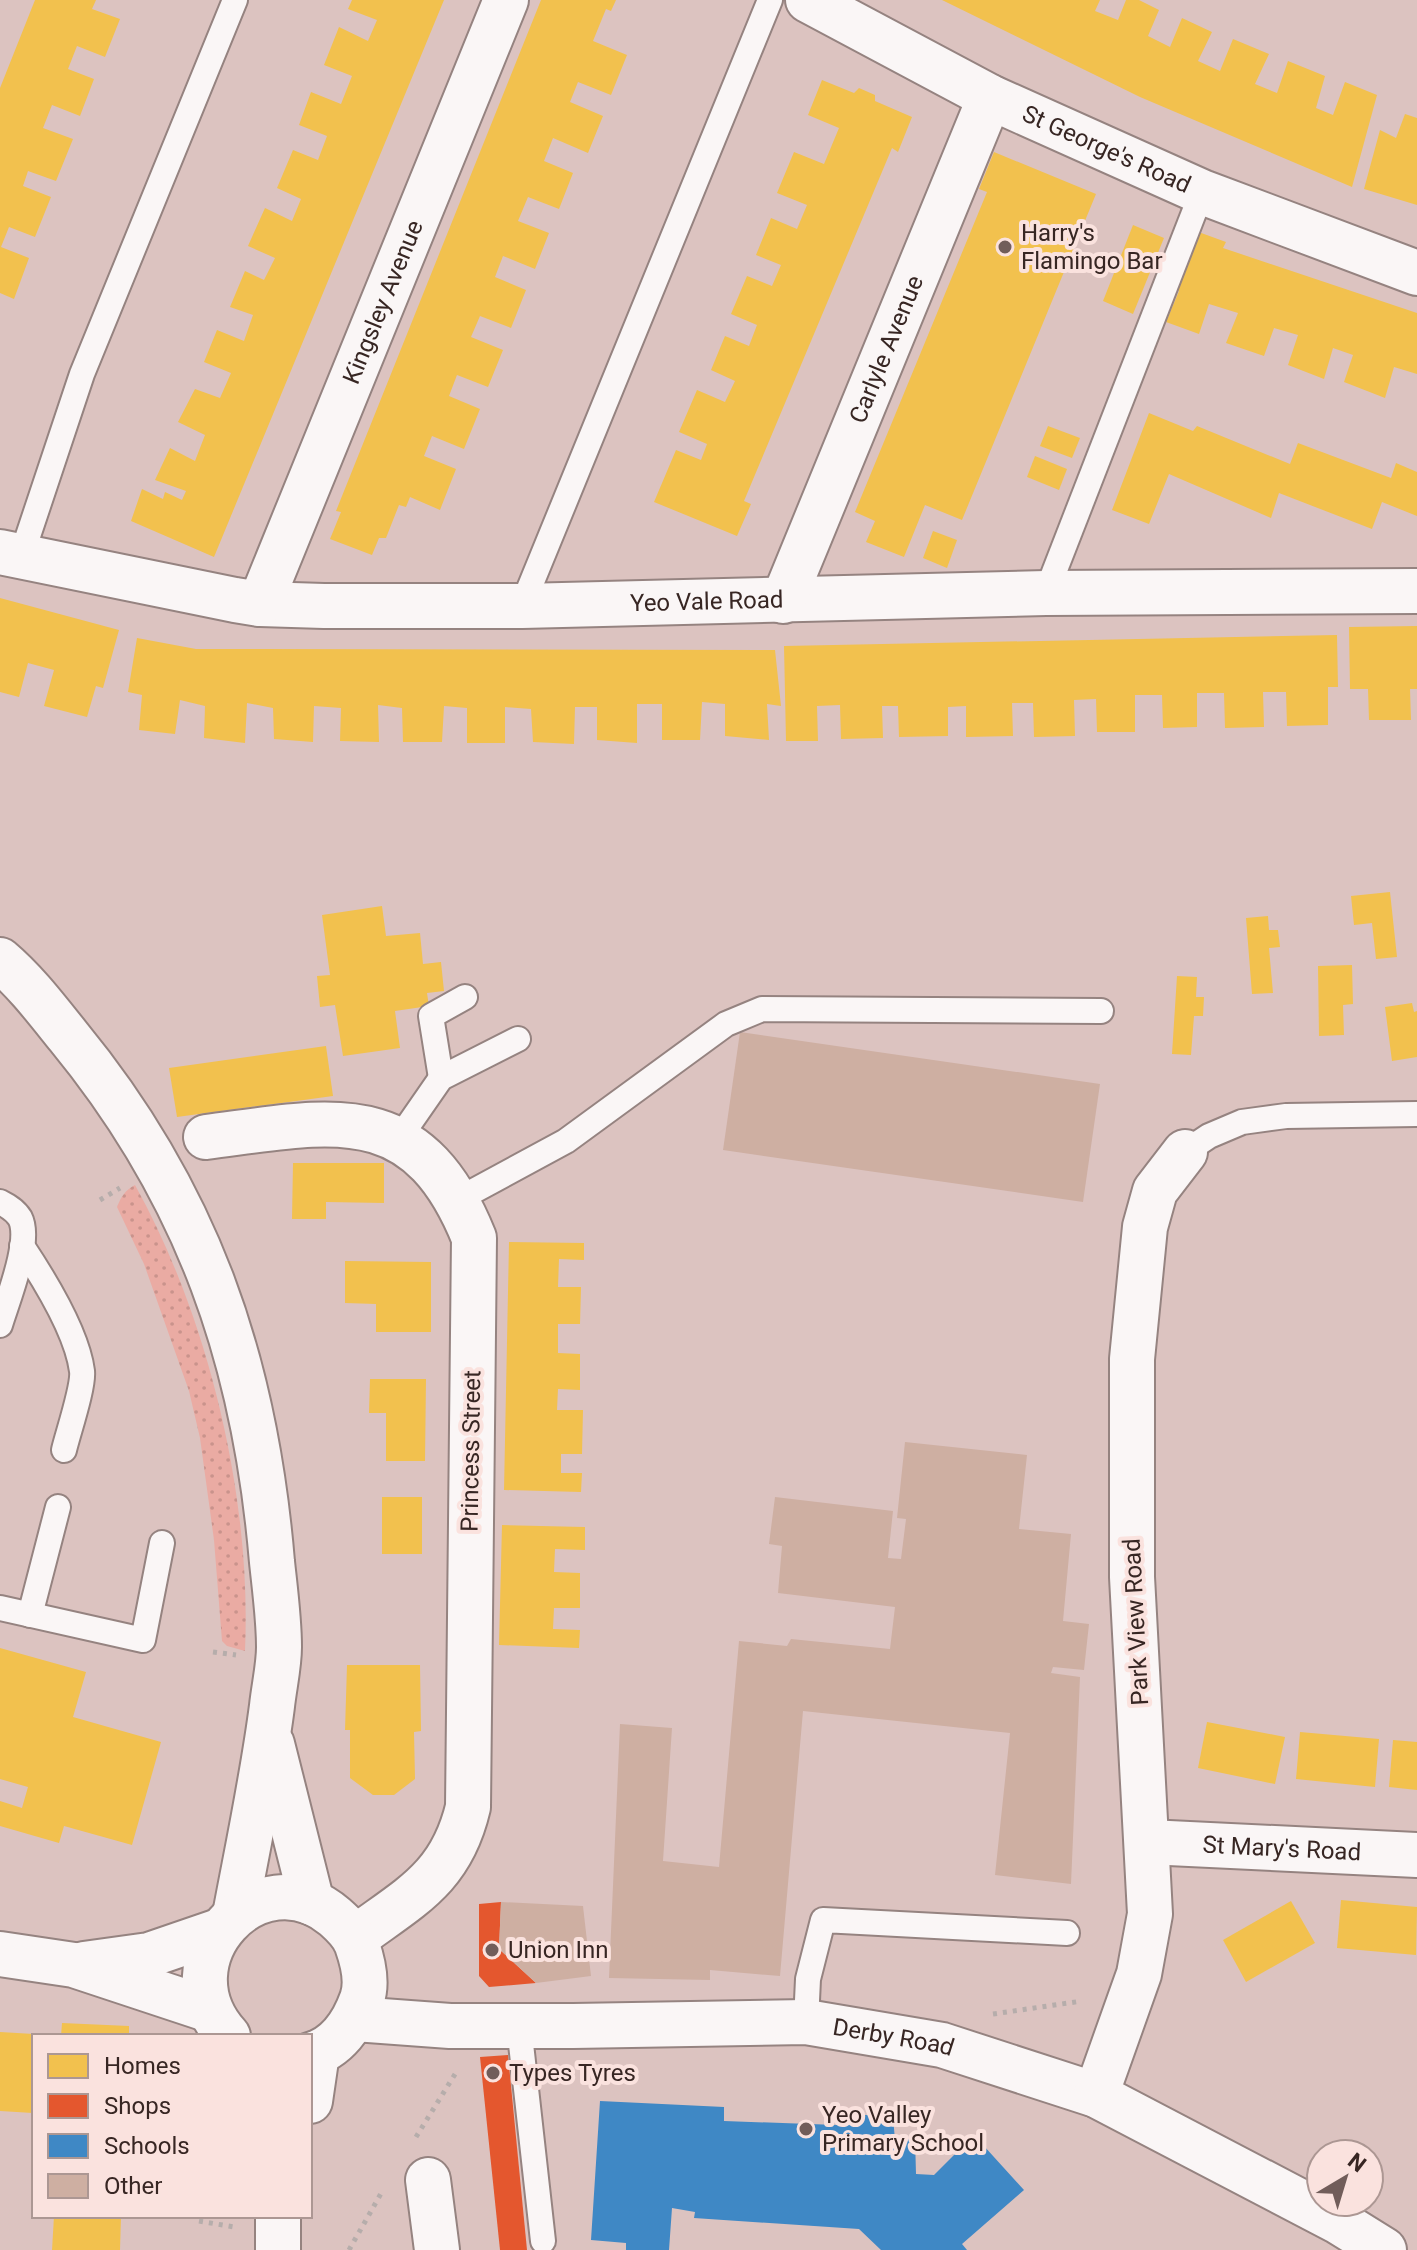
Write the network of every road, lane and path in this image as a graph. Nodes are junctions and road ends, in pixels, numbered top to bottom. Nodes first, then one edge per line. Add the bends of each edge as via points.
1 (235, 0) edge
2 (506, 0) edge
3 (770, 0) edge
4 (808, 0) edge
5 (990, 97) junction
6 (1202, 192) junction
7 (1417, 273) edge
8 (10, 554) edge
9 (1417, 591) edge
10 (1046, 593) junction
11 (783, 601) junction
12 (260, 604) junction
13 (522, 606) junction
14 (0, 960) edge
15 (465, 997) dead end
16 (1101, 1011) dead end
17 (518, 1039) dead end
18 (441, 1078) junction
19 (1417, 1114) edge
20 (206, 1137) dead end
21 (398, 1140) junction
22 (1185, 1152) joint
23 (457, 1200) junction
24 (0, 1202) edge
25 (22, 1246) junction
26 (0, 1325) edge
27 (64, 1450) dead end
28 (58, 1507) dead end
29 (162, 1543) dead end
30 (0, 1608) edge
31 (30, 1615) junction
32 (269, 1730) junction
33 (1148, 1842) junction
34 (1417, 1855) edge
35 (312, 1903) junction
36 (227, 1923) junction
37 (1067, 1933) dead end
38 (355, 1938) junction
39 (0, 1954) edge
40 (74, 1965) junction
41 (1133, 1993) junction
42 (355, 2019) junction
43 (806, 2022) junction
44 (219, 2023) edge
45 (519, 2026) junction
46 (942, 2045) junction
47 (314, 2054) edge
48 (312, 2078) edge
49 (1096, 2095) junction
50 (428, 2180) dead end
51 (543, 2241) dead end
52 (437, 2250) edge
53 (1384, 2250) edge

1 - 8 lane
2 - 12 street, Kingsley Avenue
3 - 13 lane
4 - 5 street, St George's Road
5 - 6 street, St George's Road
5 - 11 street, Carlyle Avenue
6 - 7 street, St George's Road
6 - 10 lane
8 - 12 street, Yeo Vale Road
9 - 10 street, Yeo Vale Road
10 - 11 street, Yeo Vale Road
11 - 13 street, Yeo Vale Road
12 - 13 street, Yeo Vale Road
14 - 32 street via 90,1062 141,1136 180,1203 227,1323 249,1399 267,1497 279,1648
15 - 18 lane via 431,1016
16 - 23 lane via 762,1009 726,1024 566,1141
17 - 18 lane
18 - 21 lane
19 - 22 lane via 1242,1122
20 - 21 street, Princess Street via 315,1123 358,1125
21 - 23 street, Princess Street via 436,1170
22 - 33 street, Park View Road via 1155,1191 1145,1227 1132,1359 1132,1577
23 - 38 street, Princess Street via 474,1238 468,1807 462,1832 438,1874
24 - 25 lane via 20,1218
25 - 26 lane
25 - 27 lane via 45,1280 82,1372
28 - 31 lane
29 - 31 lane via 143,1640
30 - 31 lane
32 - 35 street
32 - 36 street
33 - 34 street, St Mary's Road
33 - 41 street, Park View Road via 1150,1914
35 - 36 street via 285,1898 258,1902
35 - 38 street
36 - 40 street via 149,1955
36 - 44 street via 207,1956 203,1983
37 - 43 lane via 823,1920 808,1979
38 - 42 street via 364,1965 364,1993
39 - 40 street
40 - 44 street
41 - 46 path via 982,2015
41 - 49 street, Park View Road
42 - 45 street, Derby Road
42 - 47 street via 338,2039
43 - 45 street, Derby Road
43 - 46 street, Derby Road
45 - 51 lane
46 - 49 street, Derby Road
47 - 48 street
49 - 53 street, Derby Road
50 - 52 street

